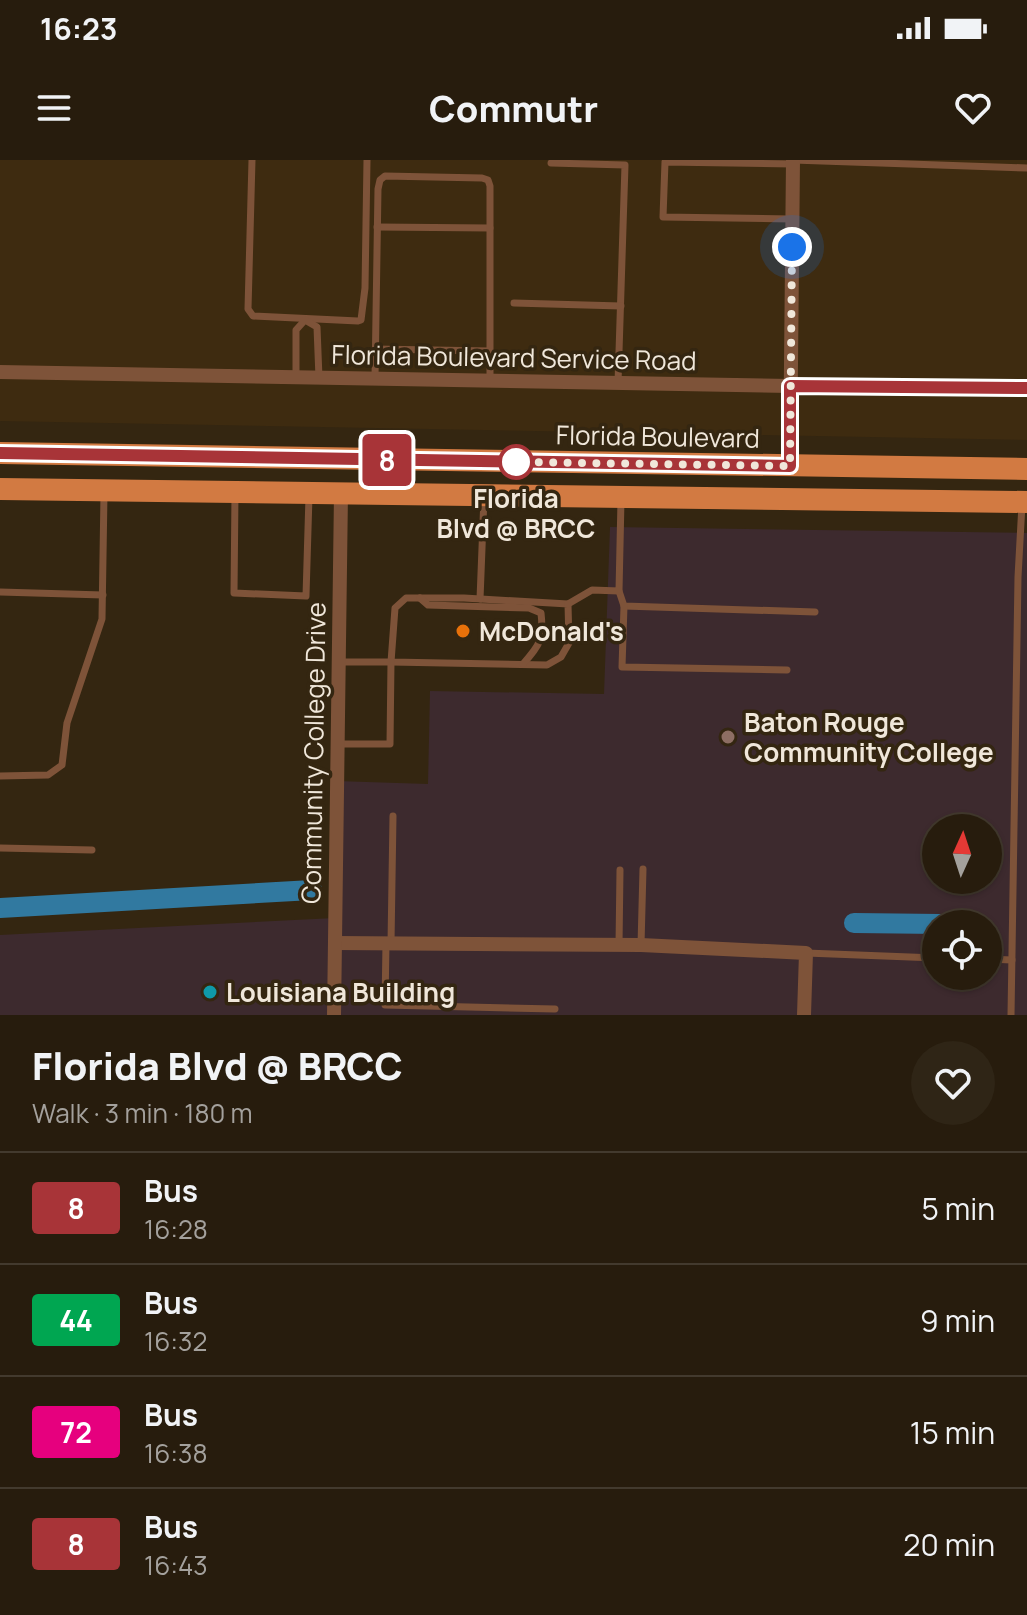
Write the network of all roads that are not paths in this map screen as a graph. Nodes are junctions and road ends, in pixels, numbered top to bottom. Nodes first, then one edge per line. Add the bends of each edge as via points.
1 (252, 160) edge
2 (367, 160) edge
3 (793, 162) edge
4 (551, 163) dead end
5 (1027, 168) edge
6 (792, 219) junction
7 (377, 227) junction
8 (490, 228) junction
9 (514, 303) dead end
10 (621, 306) junction
11 (305, 320) junction
12 (375, 349) junction
13 (490, 351) junction
14 (0, 372) edge
15 (296, 377) junction
16 (319, 378) junction
17 (375, 379) junction
18 (490, 381) junction
19 (618, 383) junction
20 (790, 386) junction
21 (1027, 388) edge
22 (0, 453) edge
23 (484, 461) junction
24 (790, 466) junction
25 (919, 468) junction
26 (1027, 469) edge
27 (0, 489) edge
28 (104, 489) junction
29 (235, 492) junction
30 (309, 492) junction
31 (341, 493) junction
32 (484, 494) junction
33 (621, 497) junction
34 (919, 501) junction
35 (1024, 502) edge
36 (619, 591) junction
37 (0, 592) edge
38 (103, 595) junction
39 (420, 598) junction
40 (480, 599) junction
41 (568, 604) junction
42 (624, 606) junction
43 (815, 612) dead end
44 (338, 662) junction
45 (391, 662) junction
46 (523, 664) junction
47 (787, 670) dead end
48 (337, 744) junction
49 (0, 776) edge
50 (393, 816) dead end
51 (0, 848) edge
52 (92, 850) dead end
53 (643, 869) dead end
54 (620, 870) dead end
55 (335, 943) junction
56 (388, 943) junction
57 (619, 945) junction
58 (641, 945) junction
59 (806, 953) junction
60 (922, 957) edge
61 (1002, 960) edge
62 (1012, 960) junction
63 (555, 1009) dead end
64 (334, 1015) edge
65 (804, 1015) edge
66 (1011, 1015) edge

1 - 11 lane via 248,309 253,316
2 - 11 lane via 361,320
3 - 5 lane
3 - 6 street
3 - 6 lane via 665,162 663,217
4 - 10 lane via 625,165
6 - 20 street
7 - 8 lane
7 - 8 lane via 378,189 385,176 488,180
7 - 12 lane
8 - 13 lane
9 - 10 lane
10 - 19 lane
11 - 15 lane via 296,330
11 - 16 lane via 317,327
12 - 13 lane
12 - 17 lane
13 - 18 lane
14 - 15 street, Florida Boulevard Service Road
15 - 16 street, Florida Boulevard Service Road
16 - 17 street, Florida Boulevard Service Road
17 - 18 street, Florida Boulevard Service Road
18 - 19 street, Florida Boulevard Service Road
19 - 20 street, Florida Boulevard Service Road
20 - 21 street, Florida Boulevard Service Road
20 - 24 street
22 - 23 main road, Florida Boulevard
23 - 24 main road, Florida Boulevard
23 - 32 main road
24 - 25 main road, Florida Boulevard
25 - 26 main road, Florida Boulevard
25 - 34 main road
27 - 28 main road
28 - 29 main road
28 - 38 lane
29 - 30 main road
29 - 30 lane via 234,593 306,596
30 - 31 main road
31 - 32 main road
31 - 44 street, Community College Drive
32 - 33 main road
32 - 40 lane
33 - 34 main road
33 - 36 lane
34 - 35 main road
35 - 62 lane
36 - 41 lane via 592,590
36 - 42 lane
37 - 38 lane
38 - 49 lane via 102,619 67,723 62,765 48,775
39 - 40 lane
39 - 45 lane via 406,598 395,608
39 - 46 lane via 428,605 529,608 541,613 538,648
40 - 41 lane
41 - 46 lane via 569,643 561,657 547,665
42 - 43 lane
42 - 47 lane via 622,667
44 - 45 lane
44 - 48 street, Community College Drive
45 - 46 lane
45 - 48 lane via 390,744
48 - 55 street, Community College Drive
50 - 56 lane
51 - 52 lane
53 - 58 lane
54 - 57 lane
55 - 56 street
55 - 64 street, Community College Drive
56 - 57 street
56 - 63 lane via 385,1005
57 - 58 street
58 - 59 street
59 - 60 lane
59 - 65 street
61 - 62 lane
62 - 66 lane

